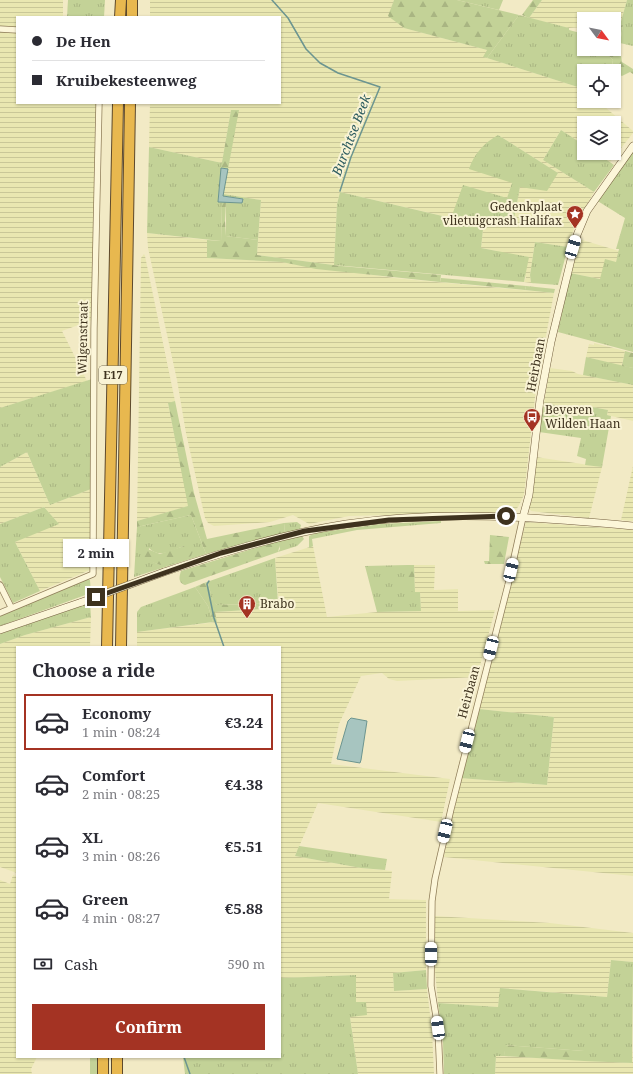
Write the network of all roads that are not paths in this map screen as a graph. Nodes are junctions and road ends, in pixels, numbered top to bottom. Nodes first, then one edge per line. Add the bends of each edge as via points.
1 (121, 0) edge
2 (132, 0) edge
3 (120, 16) edge
4 (132, 16) edge
5 (0, 28) edge
6 (16, 30) edge
7 (99, 104) edge
8 (118, 104) edge
9 (130, 104) edge
10 (633, 146) edge
11 (523, 517) junction
12 (633, 526) edge
13 (0, 585) edge
14 (11, 607) junction
15 (0, 612) edge
16 (0, 630) edge
17 (107, 646) edge
18 (121, 646) edge
19 (103, 1058) edge
20 (117, 1058) edge
21 (103, 1074) edge
22 (117, 1074) edge
23 (440, 1074) edge

1 - 3 highway
2 - 4 highway
5 - 6 street
7 - 14 street, Wilgenstraat via 94,330 93,574
8 - 17 highway, E17
9 - 18 highway, E17
10 - 11 street, Heirbaan via 587,211 573,247 542,392 529,496
11 - 12 street
11 - 16 street, bridge via 389,520 347,524 264,541 164,572
11 - 23 street, Heirbaan via 435,879 432,901 431,986 438,1028
13 - 14 street
14 - 15 street
19 - 21 highway
20 - 22 highway

